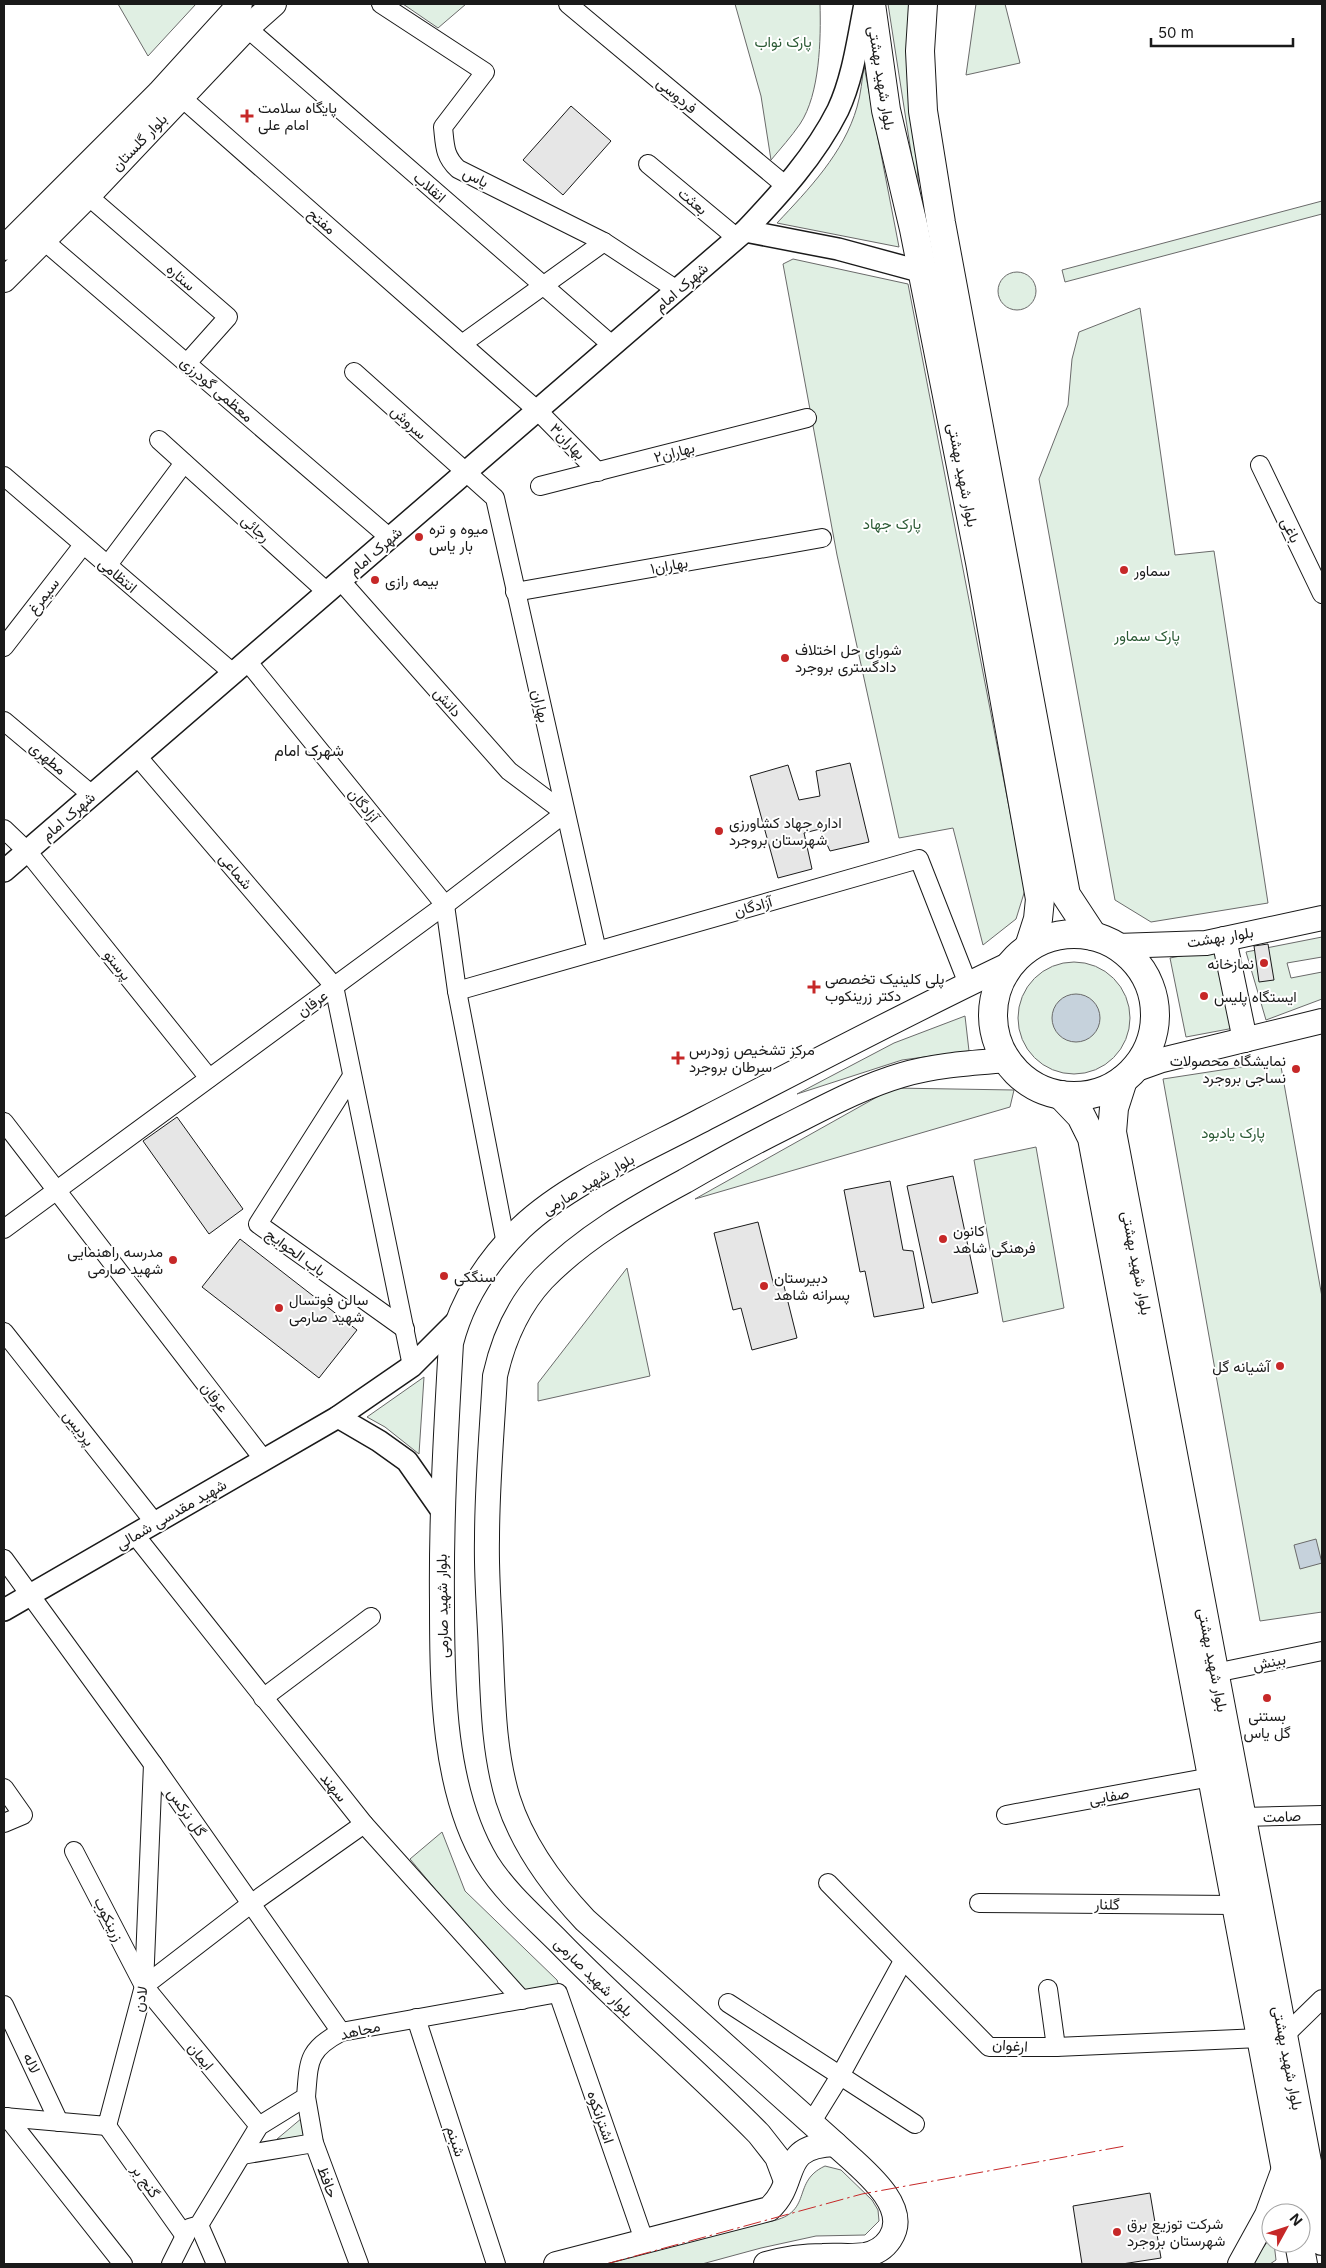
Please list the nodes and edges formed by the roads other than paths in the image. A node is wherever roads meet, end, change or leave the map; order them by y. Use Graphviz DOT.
graph roads {
  1 [pos="240,4"];
  2 [pos="274,4"];
  3 [pos="381,4"];
  4 [pos="568,4"];
  5 [pos="865,4"];
  6 [pos="870,4"];
  7 [pos="924,4"];
  8 [pos="247,28"];
  9 [pos="182,98"];
  10 [pos="648,164"];
  11 [pos="786,186"];
  12 [pos="88,196"];
  13 [pos="742,235"];
  14 [pos="44,240"];
  15 [pos="604,242"];
  16 [pos="4,248"];
  17 [pos="923,272"];
  18 [pos="4,280"];
  19 [pos="543,286"];
  20 [pos="678,290"];
  21 [pos="462,344"];
  22 [pos="613,346"];
  23 [pos="187,363"];
  24 [pos="354,372"];
  25 [pos="538,411"];
  26 [pos="807,418"];
  27 [pos="159,440"];
  28 [pos="184,463"];
  29 [pos="1260,465"];
  30 [pos="598,472"];
  31 [pos="465,473"];
  32 [pos="4,476"];
  33 [pos="540,486"];
  34 [pos="390,538"];
  35 [pos="822,538"];
  36 [pos="83,545"];
  37 [pos="107,566"];
  38 [pos="334,586"];
  39 [pos="515,592"];
  40 [pos="1322,594"];
  41 [pos="4,647"];
  42 [pos="240,667"];
  43 [pos="4,721"];
  44 [pos="137,756"];
  45 [pos="92,795"];
  46 [pos="565,813"];
  47 [pos="4,829"];
  48 [pos="27,851"];
  49 [pos="4,871"];
  50 [pos="445,905"];
  51 [pos="1322,918"];
  52 [pos="1224,938"];
  53 [pos="1105,941"];
  54 [pos="596,951"];
  55 [pos="1020,956"];
  56 [pos="968,984"];
  57 [pos="334,986"];
  58 [pos="457,991"];
  59 [pos="1322,1021"];
  60 [pos="1245,1040"];
  61 [pos="1007,1060"];
  62 [pos="1128,1075"];
  63 [pos="352,1076"];
  64 [pos="209,1078"];
  65 [pos="1061,1095"];
  66 [pos="4,1122"];
  67 [pos="57,1190"];
  68 [pos="4,1229"];
  69 [pos="506,1244"];
  70 [pos="457,1321"];
  71 [pos="405,1329"];
  72 [pos="4,1332"];
  73 [pos="412,1366"];
  74 [pos="338,1417"];
  75 [pos="264,1460"];
  76 [pos="442,1510"];
  77 [pos="155,1523"];
  78 [pos="135,1534"];
  79 [pos="4,1560"];
  80 [pos="30,1594"];
  81 [pos="4,1610"];
  82 [pos="372,1617"];
  83 [pos="1322,1651"];
  84 [pos="1215,1673"];
  85 [pos="263,1698"];
  86 [pos="153,1764"];
  87 [pos="1211,1777"];
  88 [pos="4,1788"];
  89 [pos="1006,1815"];
  90 [pos="1322,1815"];
  91 [pos="1242,1817"];
  92 [pos="4,1823"];
  93 [pos="364,1824"];
  94 [pos="74,1852"];
  95 [pos="828,1883"];
  96 [pos="252,1903"];
  97 [pos="979,1903"];
  98 [pos="1235,1905"];
  99 [pos="903,1961"];
  100 [pos="144,1986"];
  101 [pos="1048,1989"];
  102 [pos="558,1993"];
  103 [pos="1322,1999"];
  104 [pos="522,2000"];
  105 [pos="728,2003"];
  106 [pos="4,2005"];
  107 [pos="416,2018"];
  108 [pos="341,2032"];
  109 [pos="1272,2037"];
  110 [pos="1056,2047"];
  111 [pos="840,2076"];
  112 [pos="306,2097"];
  113 [pos="5,2117"];
  114 [pos="59,2122"];
  115 [pos="811,2123"];
  116 [pos="915,2124"];
  117 [pos="107,2126"];
  118 [pos="259,2126"];
  119 [pos="314,2143"];
  120 [pos="835,2144"];
  121 [pos="242,2155"];
  122 [pos="1306,2169"];
  123 [pos="786,2181"];
  124 [pos="1297,2203"];
  125 [pos="199,2225"];
  126 [pos="185,2236"];
  127 [pos="644,2240"];
  128 [pos="1322,2241"];
  129 [pos="122,2264"];
  130 [pos="171,2264"];
  131 [pos="216,2264"];
  132 [pos="359,2264"];
  133 [pos="496,2264"];
  134 [pos="556,2264"];
  135 [pos="766,2264"];
  136 [pos="1240,2264"];
  1 -- 16 [label="main road, بلوار گلستان"];
  2 -- 8 [label="main road, بلوار گلستان"];
  3 -- 15 [label="street, یاس"];
  4 -- 11 [label="street, فردوسی"];
  5 -- 11 [label="street, شهرک امام"];
  6 -- 17 [label="main road, بلوار شهید بهشتی"];
  7 -- 53 [label="main road, بلوار شهید بهشتی"];
  8 -- 9 [label="main road, بلوار گلستان"];
  8 -- 19 [label="street, انقلاب"];
  9 -- 12 [label="main road, بلوار گلستان"];
  9 -- 21 [label="street, مفتح"];
  10 -- 13 [label="street, بعثت"];
  11 -- 13 [label="street, شهرک امام"];
  12 -- 14 [label="main road, بلوار گلستان"];
  12 -- 23 [label="street, ستاره"];
  13 -- 17 [label="street"];
  13 -- 20 [label="street, شهرک امام"];
  14 -- 18 [label="main road, بلوار گلستان"];
  14 -- 23 [label="street, معظمی گودرزی"];
  15 -- 19 [label="street"];
  15 -- 20 [label="street, یاس"];
  17 -- 55 [label="main road, بلوار شهید بهشتی"];
  19 -- 21 [label="street"];
  19 -- 22 [label="street, انقلاب"];
  20 -- 22 [label="street, شهرک امام"];
  21 -- 25 [label="street, مفتح"];
  22 -- 25 [label="street, شهرک امام"];
  23 -- 34 [label="street, معظمی گودرزی"];
  24 -- 31 [label="street, سروش"];
  25 -- 30 [label="street, بهاران۳"];
  25 -- 31 [label="street, شهرک امام"];
  26 -- 30 [label="street, بهاران۲"];
  27 -- 28 [label="street, رجائی"];
  28 -- 37 [label="street"];
  28 -- 38 [label="street, رجائی"];
  29 -- 40 [label="street, باغی"];
  30 -- 33 [label="street, بهاران۲"];
  31 -- 34 [label="street, شهرک امام"];
  31 -- 39 [label="street, بهاران"];
  32 -- 36 [label="street, انتظامی"];
  34 -- 38 [label="street, شهرک امام"];
  35 -- 39 [label="street, بهاران۱"];
  36 -- 37 [label="street, انتظامی"];
  36 -- 41 [label="street, سیمرغ"];
  37 -- 42 [label="street, انتظامی"];
  38 -- 42 [label="street, شهرک امام"];
  38 -- 46 [label="street, دانش"];
  39 -- 46 [label="street, بهاران"];
  42 -- 44 [label="street, شهرک امام"];
  42 -- 50 [label="street, آزادگان"];
  43 -- 45 [label="street, مطهری"];
  44 -- 45 [label="street, شهرک امام"];
  44 -- 57 [label="street, شماعی"];
  45 -- 48 [label="street, شهرک امام"];
  46 -- 50 [label="street, عرفان"];
  46 -- 54 [label="street, بهاران"];
  47 -- 48 [label="street, پرستو"];
  48 -- 49 [label="street, شهرک امام"];
  48 -- 64 [label="street, پرستو"];
  50 -- 57 [label="street, عرفان"];
  50 -- 58 [label="street"];
  51 -- 52 [label="main road, بلوار بهشت"];
  52 -- 53 [label="main road, بلوار بهشت"];
  52 -- 60 [label="main road"];
  53 -- 55 [label="main road"];
  53 -- 62 [label="main road"];
  54 -- 56 [label="street, آزادگان"];
  54 -- 58 [label="street, آزادگان"];
  55 -- 56 [label="main road, بلوار شهید صارمی"];
  55 -- 61 [label="main road"];
  56 -- 69 [label="main road, بلوار شهید صارمی"];
  57 -- 63 [label="street"];
  57 -- 64 [label="street, عرفان"];
  58 -- 69 [label="street"];
  59 -- 60 [label="main road"];
  60 -- 62 [label="main road"];
  61 -- 65 [label="main road"];
  61 -- 115 [label="main road"];
  62 -- 65 [label="main road"];
  62 -- 84 [label="main road, بلوار شهید بهشتی"];
  63 -- 71 [label="street"];
  63 -- 71 [label="street, باب الحوایج"];
  64 -- 67 [label="street, عرفان"];
  65 -- 87 [label="main road, بلوار شهید بهشتی"];
  66 -- 67 [label="street, عرفان"];
  67 -- 68 [label="street, عرفان"];
  67 -- 75 [label="street, عرفان"];
  69 -- 70 [label="main road, بلوار شهید صارمی"];
  70 -- 73 [label="street, شهید مقدسی شمالی"];
  70 -- 76 [label="main road, بلوار شهید صارمی"];
  71 -- 73 [label="street"];
  72 -- 77 [label="street, پردیس"];
  73 -- 74 [label="street, شهید مقدسی شمالی"];
  74 -- 75 [label="street, شهید مقدسی شمالی"];
  74 -- 76 [label="street"];
  75 -- 77 [label="street, شهید مقدسی شمالی"];
  76 -- 123 [label="main road, بلوار شهید صارمی"];
  77 -- 78 [label="street, شهید مقدسی شمالی"];
  78 -- 80 [label="street, شهید مقدسی شمالی"];
  78 -- 85 [label="street, سهند"];
  79 -- 80 [label="street, گل نرکس"];
  80 -- 81 [label="street, شهید مقدسی شمالی"];
  80 -- 86 [label="street, گل نرکس"];
  82 -- 85 [label="street"];
  83 -- 84 [label="street, بینش"];
  84 -- 91 [label="main road, بلوار شهید بهشتی"];
  85 -- 93 [label="street, سهند"];
  86 -- 96 [label="street, گل نرکس"];
  86 -- 100 [label="street, لادن"];
  87 -- 89 [label="street, صفایی"];
  87 -- 98 [label="main road, بلوار شهید بهشتی"];
  88 -- 92 [label="street"];
  90 -- 91 [label="street, صامت"];
  91 -- 109 [label="main road, بلوار شهید بهشتی"];
  93 -- 96 [label="street"];
  93 -- 104 [label="street, سهند"];
  94 -- 100 [label="street, زرینکوب"];
  95 -- 99 [label="street, ارغوان"];
  96 -- 100 [label="street"];
  96 -- 108 [label="street, گل نرکس"];
  97 -- 98 [label="street, گلنار"];
  98 -- 109 [label="main road, بلوار شهید بهشتی"];
  99 -- 110 [label="street, ارغوان"];
  99 -- 111 [label="street"];
  100 -- 117 [label="street, لادن"];
  100 -- 118 [label="street, ایمان"];
  101 -- 110 [label="street"];
  102 -- 104 [label="street, مجاهد"];
  102 -- 127 [label="street, اشترانکوه"];
  103 -- 109 [label="street"];
  104 -- 107 [label="street, مجاهد"];
  105 -- 111 [label="street"];
  106 -- 114 [label="street, لاله"];
  107 -- 108 [label="street, مجاهد"];
  107 -- 133 [label="street, شبنم"];
  108 -- 112 [label="street, مجاهد"];
  109 -- 110 [label="street, ارغوان"];
  109 -- 122 [label="main road, بلوار شهید بهشتی"];
  111 -- 115 [label="street"];
  111 -- 116 [label="street"];
  112 -- 118 [label="street"];
  112 -- 119 [label="street, حافظ"];
  113 -- 114 [label="street"];
  113 -- 129 [label="street"];
  114 -- 117 [label="street"];
  115 -- 120 [label="main road"];
  117 -- 126 [label="street, گنج بر"];
  118 -- 121 [label="street"];
  119 -- 121 [label="street"];
  119 -- 132 [label="street, حافظ"];
  120 -- 123 [label="main road"];
  120 -- 135 [label="main road"];
  121 -- 125 [label="street"];
  122 -- 124 [label="main road, بلوار شهید بهشتی"];
  122 -- 128 [label="main road, بلوار شهید بهشتی"];
  122 -- 136 [label="main road"];
  123 -- 127 [label="main road"];
  125 -- 126 [label="street"];
  125 -- 131 [label="street"];
  126 -- 130 [label="street"];
  127 -- 134 [label="main road"];
}
